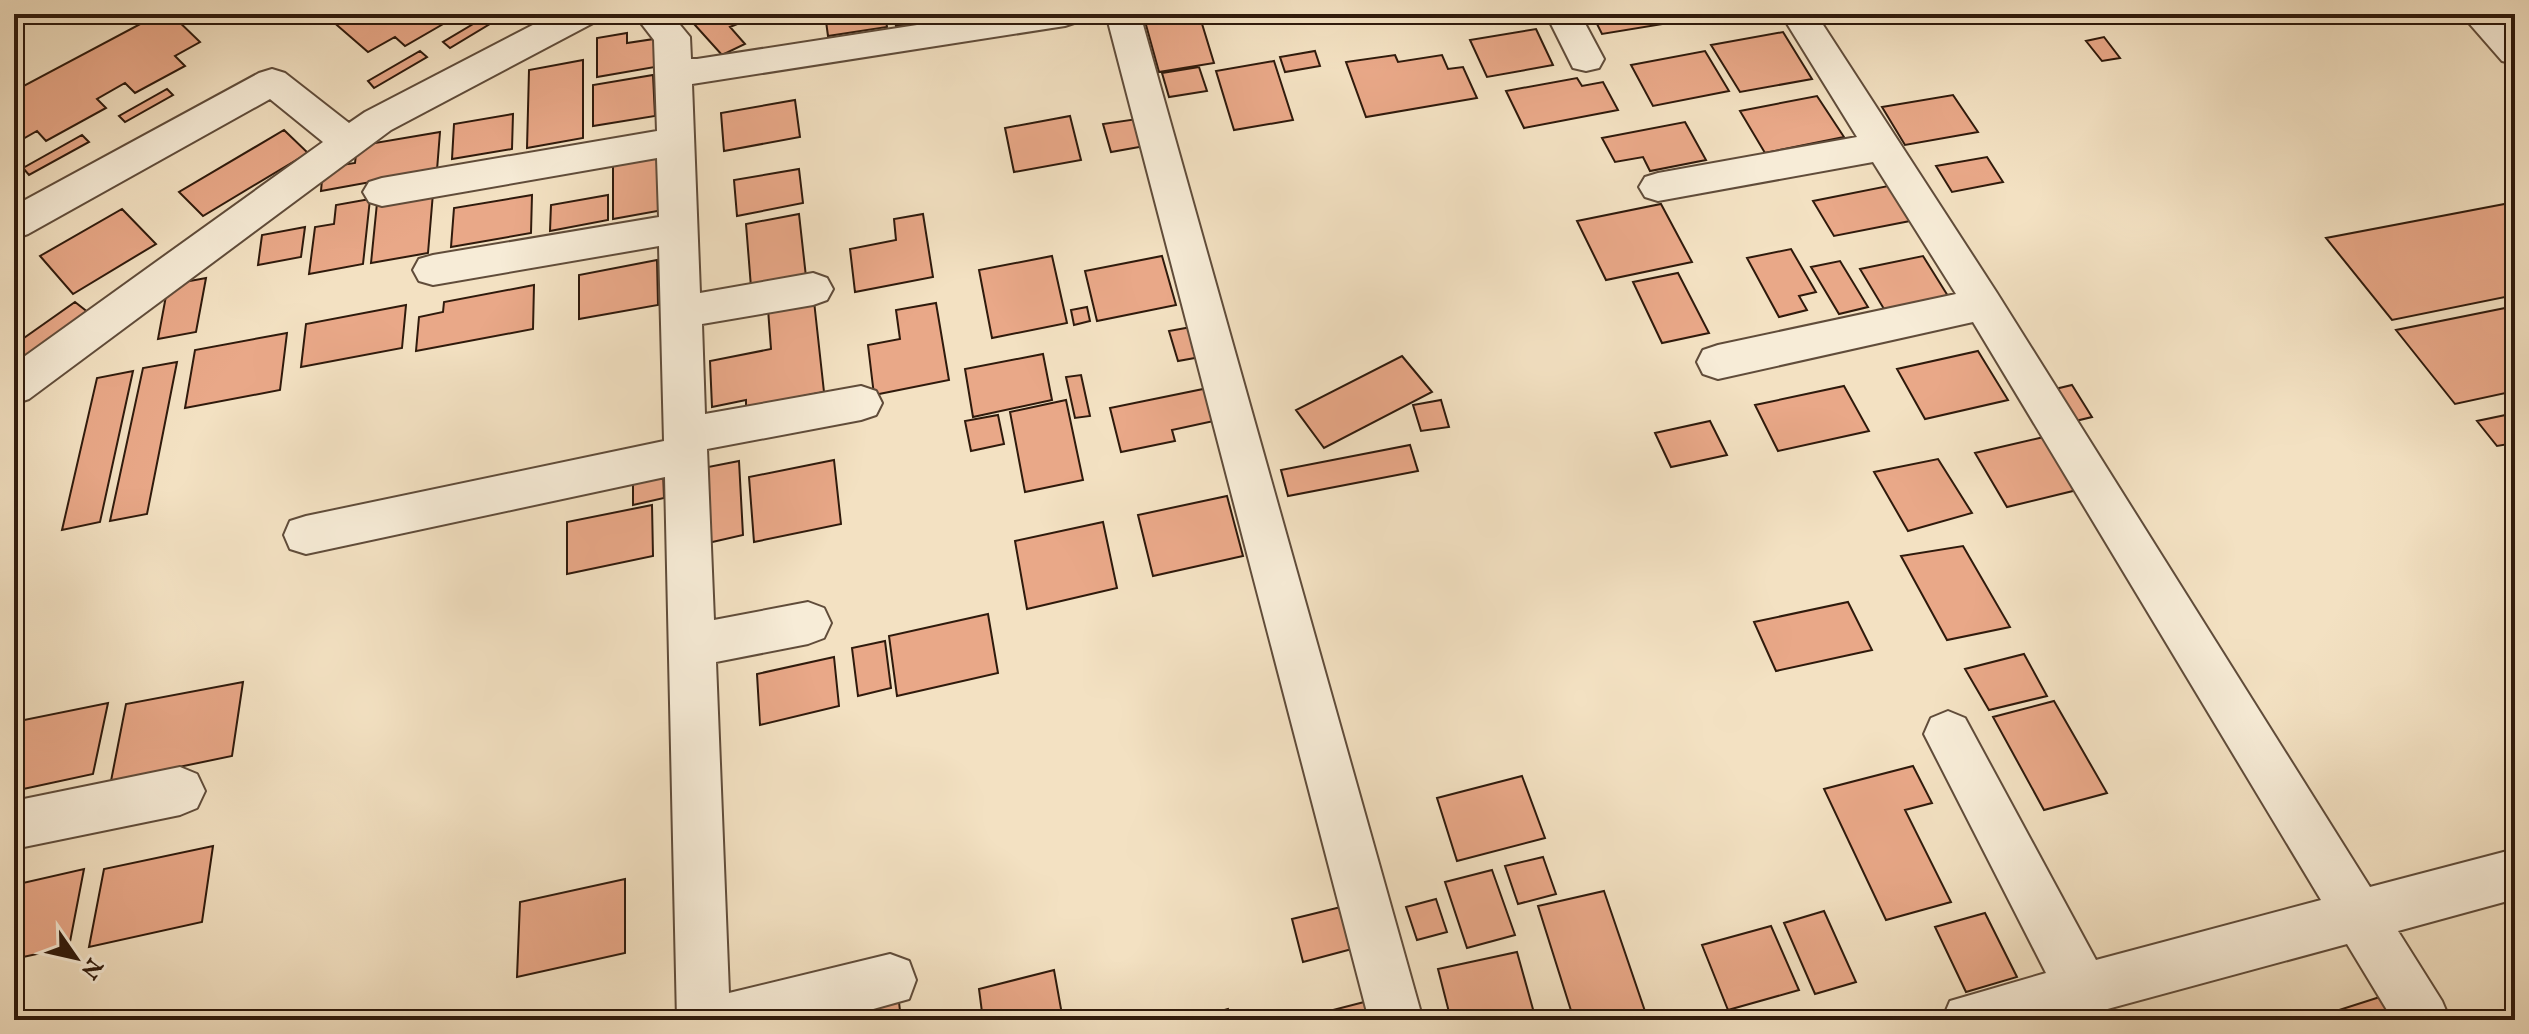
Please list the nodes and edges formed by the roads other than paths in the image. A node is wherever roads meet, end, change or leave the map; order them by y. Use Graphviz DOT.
graph roads {
  1 [pos="583,14"];
  2 [pos="651,14"];
  3 [pos="1065,14"];
  4 [pos="1123,14"];
  5 [pos="1563,14"];
  6 [pos="1798,14"];
  7 [pos="2478,14"];
  8 [pos="2515,52"];
  9 [pos="1586,59"];
  10 [pos="673,69"];
  11 [pos="676,141"];
  12 [pos="349,143"];
  13 [pos="1884,146"];
  14 [pos="1658,187"];
  15 [pos="382,192"];
  16 [pos="14,224"];
  17 [pos="679,228"];
  18 [pos="433,270"];
  19 [pos="813,289"];
  20 [pos="1983,304"];
  21 [pos="682,312"];
  22 [pos="1718,362"];
  23 [pos="14,387"];
  24 [pos="861,403"];
  25 [pos="686,444"];
  26 [pos="306,535"];
  27 [pos="808,623"];
  28 [pos="692,645"];
  29 [pos="1948,734"];
  30 [pos="180,791"];
  31 [pos="14,825"];
  32 [pos="2515,874"];
  33 [pos="2356,915"];
  34 [pos="890,980"];
  35 [pos="2083,989"];
  36 [pos="704,1020"];
  37 [pos="726,1020"];
  38 [pos="1396,1020"];
  39 [pos="1969,1020"];
  40 [pos="2423,1020"];
  1 -- 12 [label="street"];
  2 -- 10 [label="street"];
  3 -- 10 [label="street"];
  4 -- 38 [label="street"];
  5 -- 9 [label="street"];
  6 -- 13 [label="street"];
  7 -- 8 [label="street"];
  10 -- 11 [label="street"];
  11 -- 15 [label="street"];
  11 -- 17 [label="street"];
  12 -- 16 [label="street"];
  12 -- 23 [label="street"];
  13 -- 14 [label="street"];
  13 -- 20 [label="street"];
  17 -- 18 [label="street"];
  17 -- 21 [label="street"];
  19 -- 21 [label="street"];
  20 -- 22 [label="street"];
  20 -- 33 [label="street"];
  21 -- 25 [label="street"];
  24 -- 25 [label="street"];
  25 -- 26 [label="street"];
  25 -- 28 [label="street"];
  27 -- 28 [label="street"];
  28 -- 36 [label="street"];
  29 -- 35 [label="street"];
  30 -- 31 [label="street"];
  32 -- 33 [label="street"];
  33 -- 35 [label="street"];
  33 -- 40 [label="street"];
  34 -- 37 [label="street"];
  35 -- 39 [label="street"];
}
